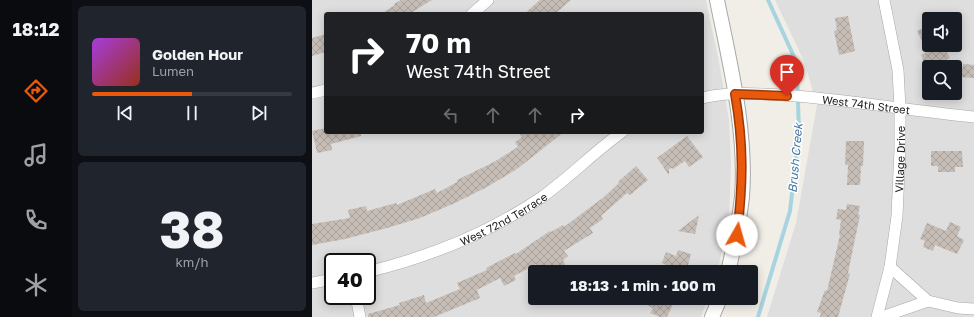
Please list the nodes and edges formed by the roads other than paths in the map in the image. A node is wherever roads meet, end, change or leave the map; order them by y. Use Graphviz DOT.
graph roads {
  1 [pos="488,0"];
  2 [pos="717,0"];
  3 [pos="884,0"];
  4 [pos="474,12"];
  5 [pos="324,90"];
  6 [pos="312,93"];
  7 [pos="735,94"];
  8 [pos="704,98"];
  9 [pos="900,108"];
  10 [pos="974,117"];
  11 [pos="620,134"];
  12 [pos="730,265"];
  13 [pos="890,267"];
  14 [pos="376,270"];
  15 [pos="324,281"];
  16 [pos="312,283"];
  17 [pos="928,301"];
  18 [pos="358,305"];
  19 [pos="717,305"];
  20 [pos="974,309"];
  21 [pos="360,317"];
  22 [pos="712,317"];
  23 [pos="877,317"];
  24 [pos="882,317"];
  1 -- 4 [label="street"];
  2 -- 7 [label="street"];
  3 -- 9 [label="street, Village Drive"];
  5 -- 6 [label="street"];
  7 -- 8 [label="street"];
  7 -- 9 [label="street, West 74th Street"];
  7 -- 12 [label="street"];
  9 -- 10 [label="street, West 74th Street"];
  9 -- 13 [label="street, Village Drive"];
  11 -- 14 [label="street, West 72nd Terrace"];
  13 -- 17 [label="street"];
  13 -- 23 [label="street, Village Drive"];
  15 -- 16 [label="street"];
  17 -- 20 [label="street"];
  17 -- 24 [label="street"];
  18 -- 21 [label="street"];
  19 -- 22 [label="street"];
}
